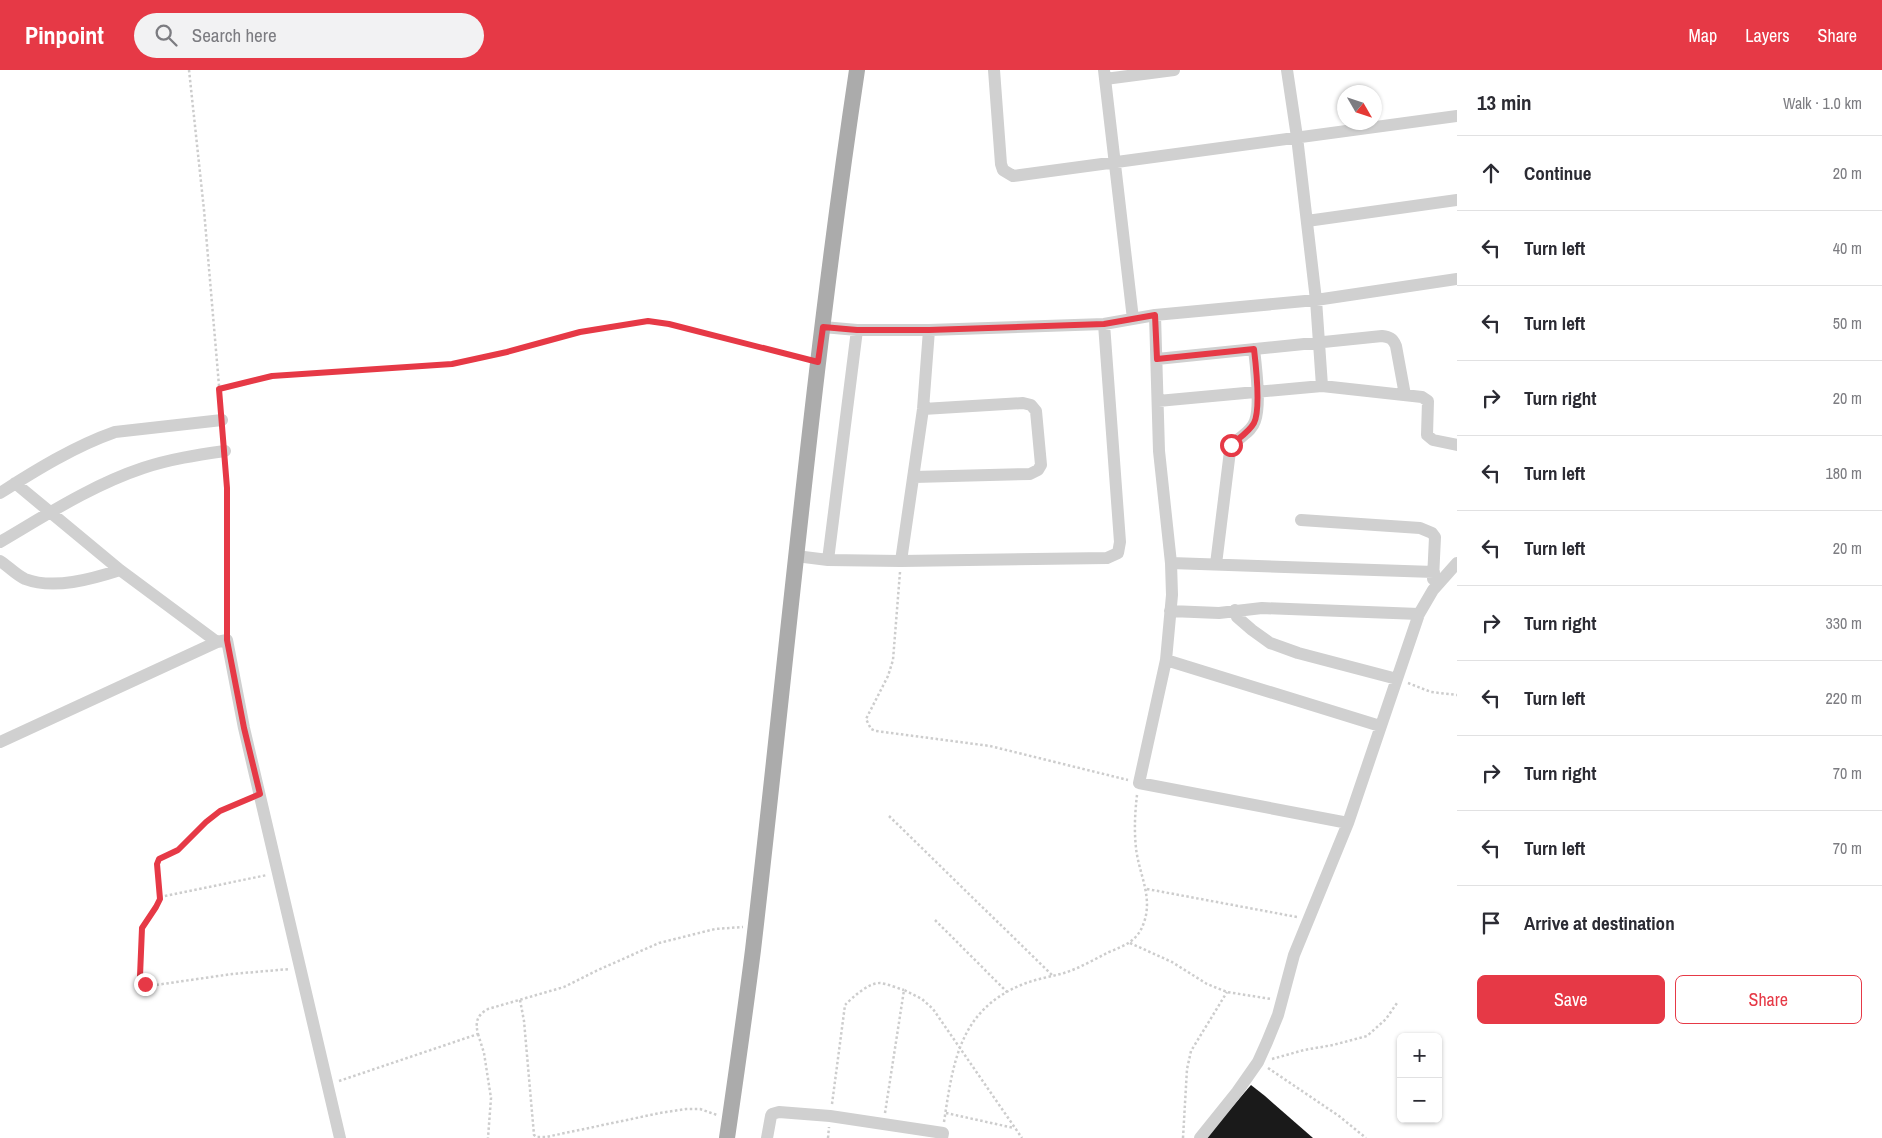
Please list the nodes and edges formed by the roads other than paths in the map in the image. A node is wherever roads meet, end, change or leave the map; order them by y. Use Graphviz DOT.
graph roads {
  1 [pos="857,70"];
  2 [pos="994,70"];
  3 [pos="1174,70"];
  4 [pos="1287,70"];
  5 [pos="1104,74"];
  6 [pos="1457,116"];
  7 [pos="1297,137"];
  8 [pos="1115,162"];
  9 [pos="1457,200"];
  10 [pos="1307,221"];
  11 [pos="1457,279"];
  12 [pos="1316,300"];
  13 [pos="1155,315"];
  14 [pos="1133,319"];
  15 [pos="1104,324"];
  16 [pos="823,327"];
  17 [pos="857,330"];
  18 [pos="929,330"];
  19 [pos="1318,342"];
  20 [pos="1254,349"];
  21 [pos="1157,359"];
  22 [pos="1322,386"];
  23 [pos="1258,392"];
  24 [pos="1405,395"];
  25 [pos="1158,401"];
  26 [pos="923,409"];
  27 [pos="222,420"];
  28 [pos="1457,445"];
  29 [pos="225,451"];
  30 [pos="914,478"];
  31 [pos="15,483"];
  32 [pos="0,493"];
  33 [pos="50,513"];
  34 [pos="1300,520"];
  35 [pos="0,542"];
  36 [pos="796,556"];
  37 [pos="828,560"];
  38 [pos="0,561"];
  39 [pos="901,561"];
  40 [pos="1171,563"];
  41 [pos="1457,563"];
  42 [pos="1216,564"];
  43 [pos="120,570"];
  44 [pos="1434,572"];
  45 [pos="1433,590"];
  46 [pos="1235,610"];
  47 [pos="1170,611"];
  48 [pos="1419,614"];
  49 [pos="222,641"];
  50 [pos="1166,660"];
  51 [pos="1397,679"];
  52 [pos="1380,726"];
  53 [pos="0,742"];
  54 [pos="1348,823"];
  55 [pos="942,1136"];
  56 [pos="340,1138"];
  57 [pos="727,1138"];
  58 [pos="767,1138"];
  59 [pos="1200,1138"];
  1 -- 16 [label="main road"];
  2 -- 8 [label="street"];
  3 -- 5 [label="street"];
  4 -- 7 [label="street"];
  5 -- 8 [label="street"];
  6 -- 7 [label="street"];
  7 -- 8 [label="street"];
  7 -- 10 [label="street"];
  8 -- 14 [label="street"];
  9 -- 10 [label="street"];
  10 -- 12 [label="street"];
  11 -- 12 [label="street"];
  12 -- 13 [label="street"];
  12 -- 19 [label="street"];
  13 -- 14 [label="street"];
  13 -- 21 [label="street"];
  14 -- 15 [label="street"];
  15 -- 18 [label="street"];
  15 -- 39 [label="street"];
  16 -- 17 [label="street"];
  16 -- 36 [label="main road"];
  17 -- 18 [label="street"];
  17 -- 37 [label="street"];
  18 -- 26 [label="street"];
  19 -- 20 [label="street"];
  19 -- 22 [label="street"];
  19 -- 24 [label="street"];
  20 -- 21 [label="street"];
  20 -- 23 [label="street"];
  21 -- 25 [label="street"];
  22 -- 23 [label="street"];
  22 -- 24 [label="street"];
  23 -- 25 [label="street"];
  23 -- 42 [label="street"];
  24 -- 28 [label="street"];
  25 -- 40 [label="street"];
  26 -- 30 [label="street"];
  26 -- 30 [label="street"];
  27 -- 31 [label="street"];
  29 -- 33 [label="street"];
  30 -- 39 [label="street"];
  31 -- 32 [label="street"];
  31 -- 33 [label="street"];
  33 -- 35 [label="street"];
  33 -- 43 [label="street"];
  34 -- 44 [label="street"];
  36 -- 37 [label="street"];
  36 -- 57 [label="main road"];
  37 -- 39 [label="street"];
  38 -- 43 [label="street"];
  40 -- 42 [label="street"];
  40 -- 47 [label="street"];
  41 -- 45 [label="street"];
  42 -- 44 [label="street"];
  43 -- 49 [label="street"];
  44 -- 45 [label="street"];
  45 -- 48 [label="street"];
  46 -- 47 [label="street"];
  46 -- 48 [label="street"];
  46 -- 51 [label="street"];
  47 -- 50 [label="street"];
  48 -- 51 [label="street"];
  49 -- 53 [label="street"];
  49 -- 56 [label="street"];
  50 -- 52 [label="street"];
  50 -- 54 [label="street"];
  51 -- 52 [label="street"];
  52 -- 54 [label="street"];
  54 -- 59 [label="street"];
  55 -- 58 [label="street"];
}
